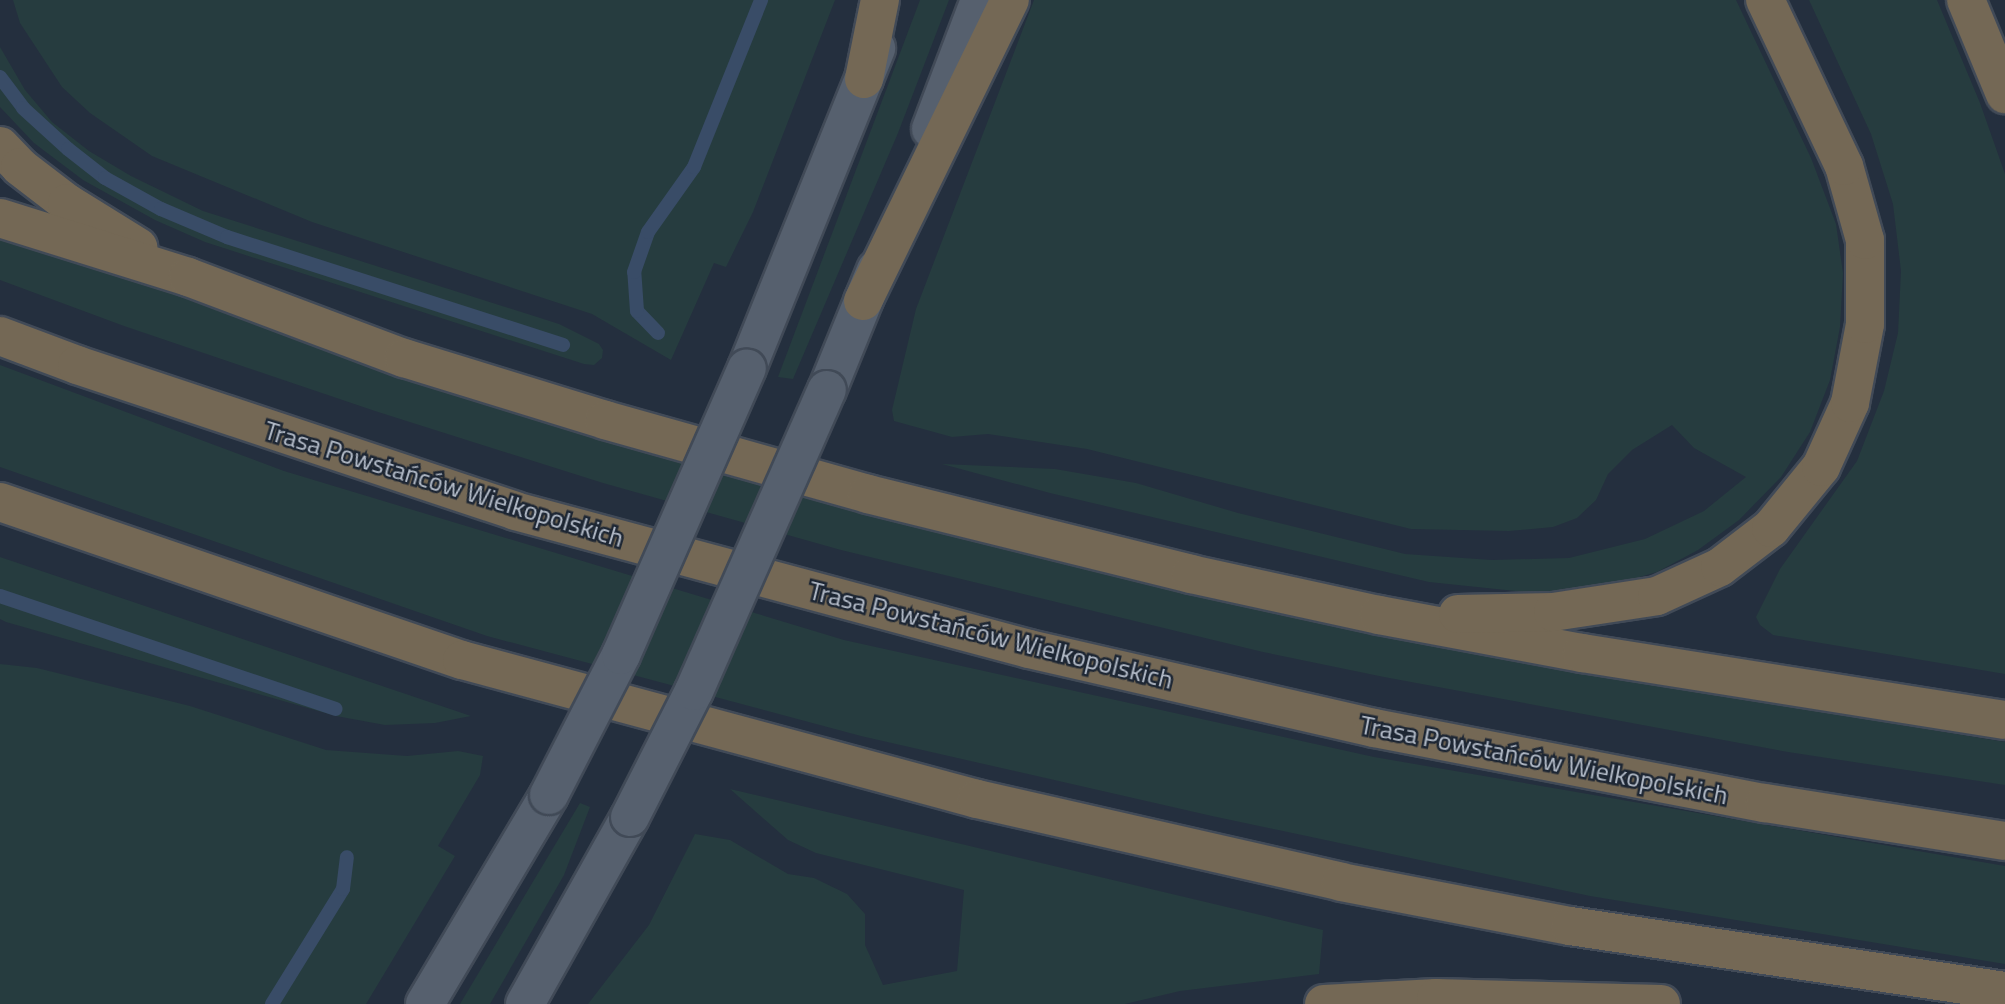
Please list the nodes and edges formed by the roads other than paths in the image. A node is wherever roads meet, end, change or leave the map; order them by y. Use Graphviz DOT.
graph roads {
  1 [pos="880,0"];
  2 [pos="894,0"];
  3 [pos="980,0"];
  4 [pos="1010,0"];
  5 [pos="1765,0"];
  6 [pos="1966,0"];
  7 [pos="864,79"];
  8 [pos="2005,94"];
  9 [pos="0,146"];
  10 [pos="0,218"];
  11 [pos="188,277"];
  12 [pos="863,301"];
  13 [pos="0,336"];
  14 [pos="6,505"];
  15 [pos="1379,615"];
  16 [pos="2005,720"];
  17 [pos="2005,841"];
  18 [pos="2005,991"];
  19 [pos="425,1004"];
  20 [pos="526,1004"];
  21 [pos="1324,1004"];
  22 [pos="1661,1004"];
  1 -- 7 [label="highway"];
  2 -- 7 [label="main road"];
  3 -- 12 [label="main road"];
  4 -- 12 [label="highway"];
  5 -- 15 [label="highway"];
  6 -- 8 [label="highway"];
  7 -- 19 [label="main road, bridge"];
  9 -- 11 [label="highway"];
  10 -- 11 [label="highway"];
  11 -- 15 [label="highway"];
  12 -- 20 [label="main road, bridge"];
  13 -- 17 [label="highway, Trasa Powstańców Wielkopolskich"];
  14 -- 18 [label="highway"];
  15 -- 16 [label="highway"];
  21 -- 22 [label="highway"];
}
